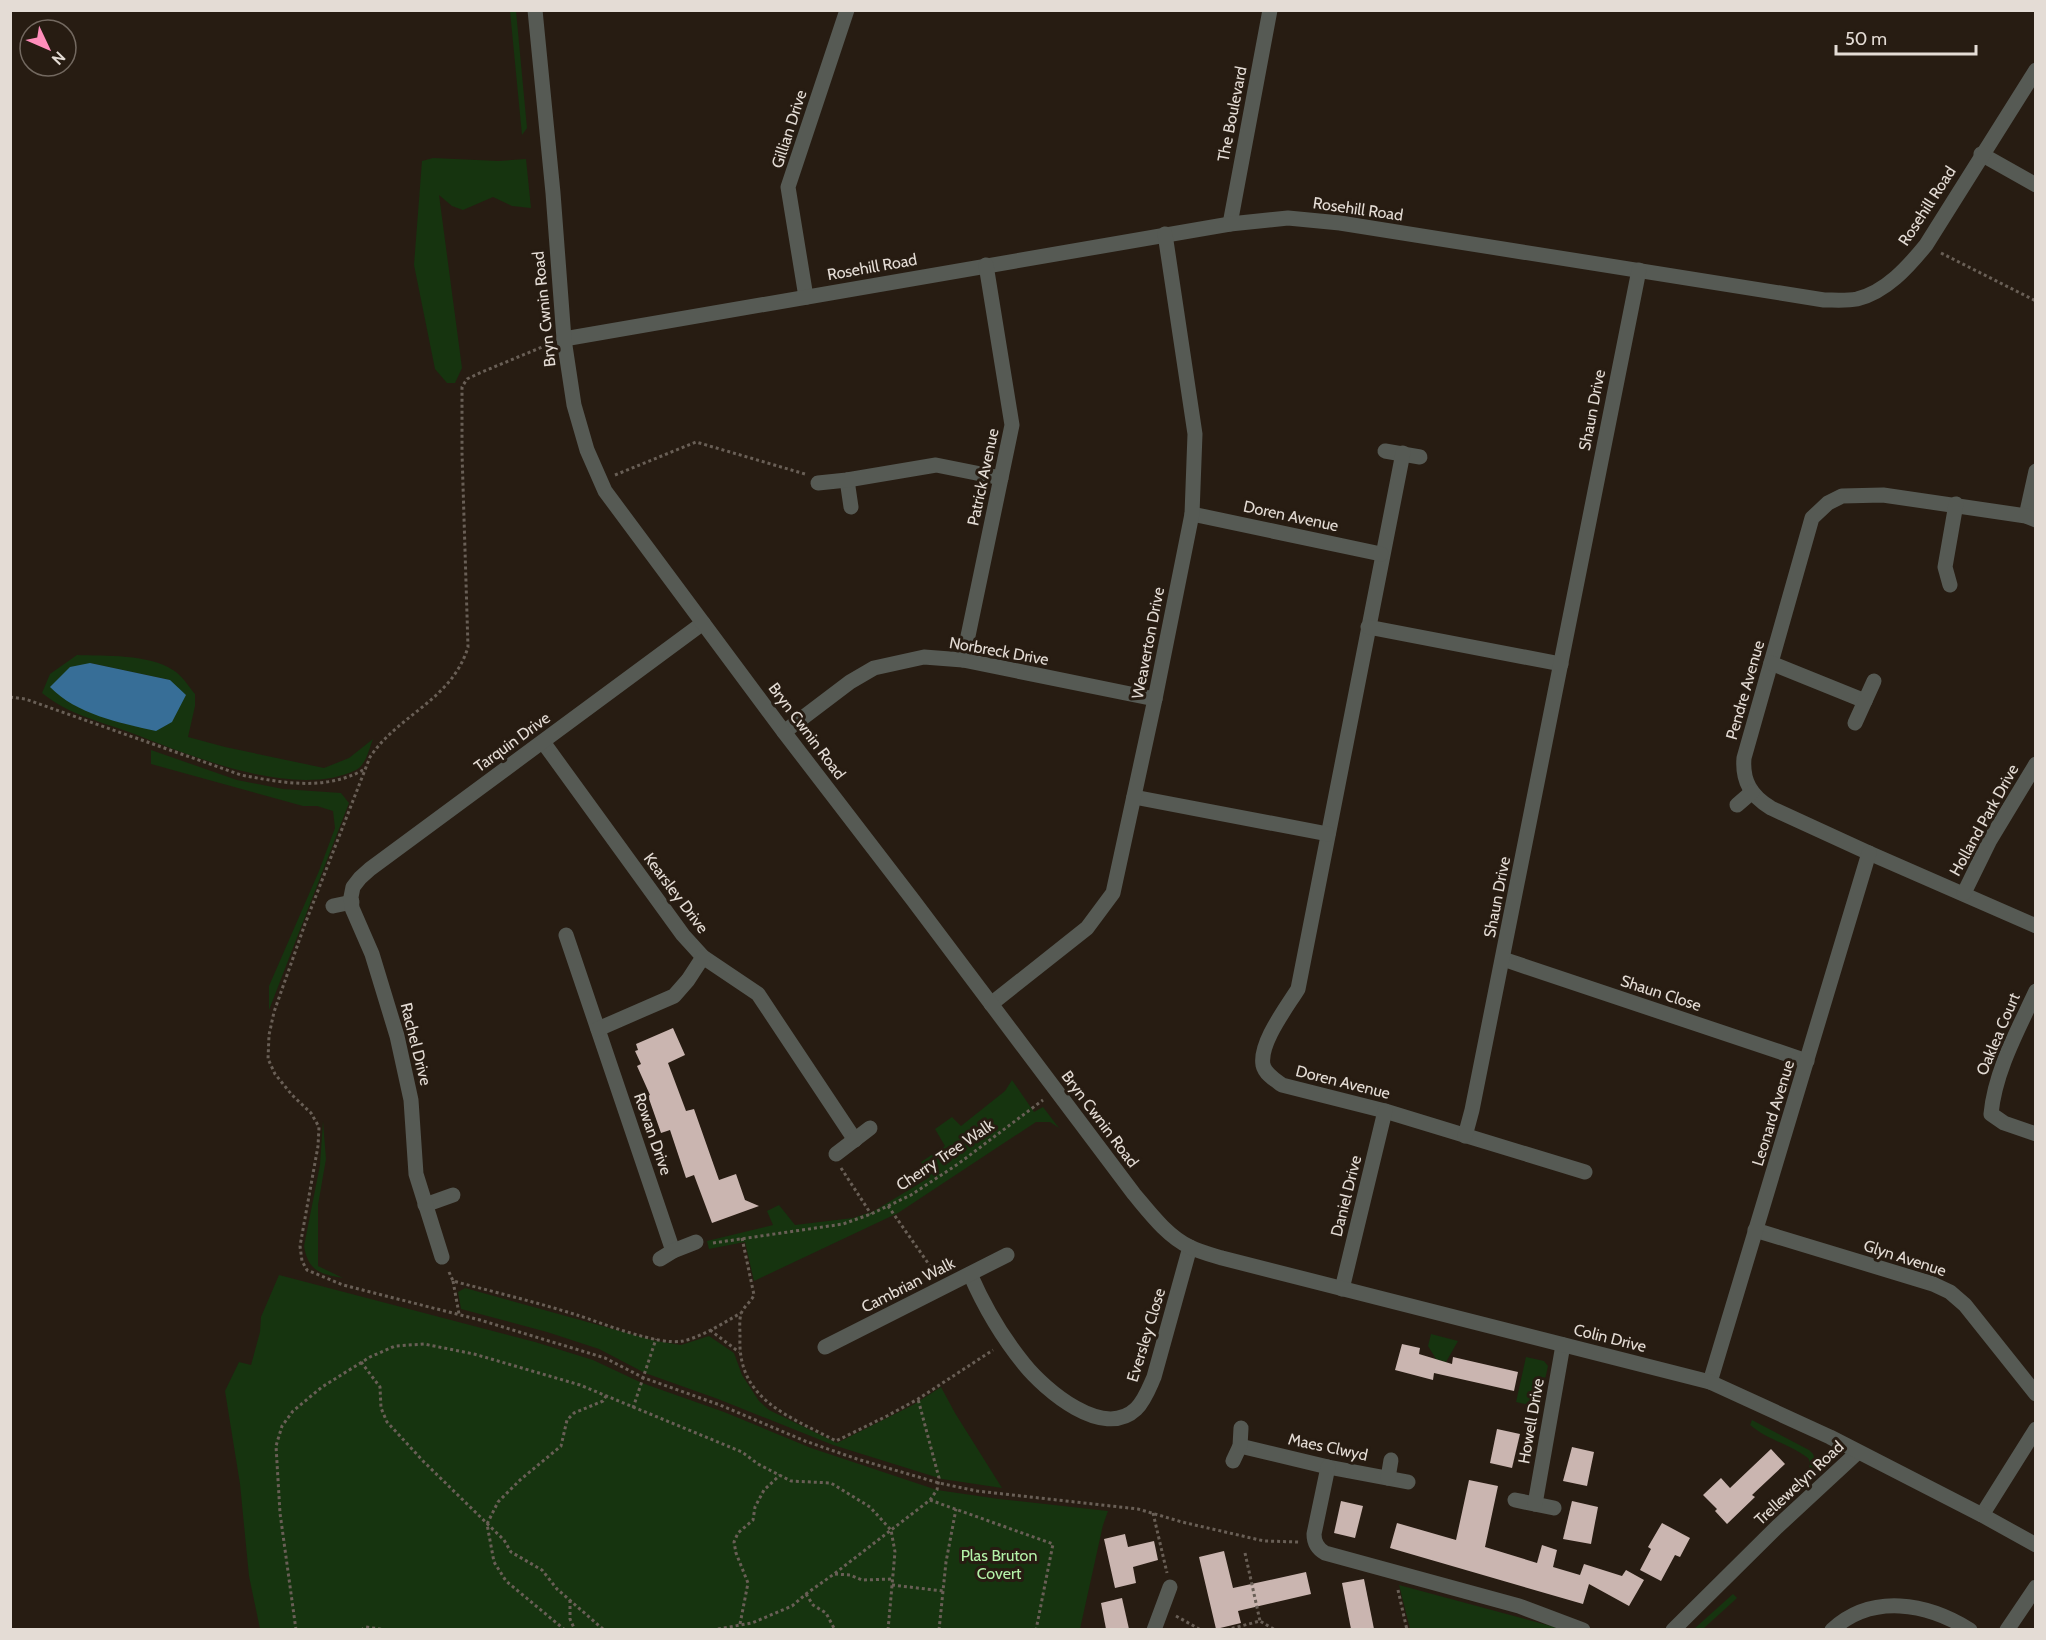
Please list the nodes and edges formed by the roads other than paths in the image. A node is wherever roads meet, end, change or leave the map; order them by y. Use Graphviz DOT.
graph roads {
  1 [pos="535,10"];
  2 [pos="847,10"];
  3 [pos="1270,10"];
  4 [pos="2036,70"];
  5 [pos="1981,154"];
  6 [pos="2036,185"];
  7 [pos="1230,224"];
  8 [pos="1165,234"];
  9 [pos="986,265"];
  10 [pos="1638,270"];
  11 [pos="806,297"];
  12 [pos="558,341"];
  13 [pos="1385,451"];
  14 [pos="1402,453"];
  15 [pos="1420,457"];
  16 [pos="2036,471"];
  17 [pos="1001,478"];
  18 [pos="847,480"];
  19 [pos="818,483"];
  20 [pos="1956,504"];
  21 [pos="851,507"];
  22 [pos="1192,514"];
  23 [pos="2031,518"];
  24 [pos="1382,554"];
  25 [pos="1950,585"];
  26 [pos="703,622"];
  27 [pos="1368,627"];
  28 [pos="963,660"];
  29 [pos="1771,663"];
  30 [pos="1561,664"];
  31 [pos="1874,681"];
  32 [pos="1155,699"];
  33 [pos="1865,701"];
  34 [pos="1855,723"];
  35 [pos="784,732"];
  36 [pos="543,742"];
  37 [pos="2036,764"];
  38 [pos="1752,792"];
  39 [pos="1134,797"];
  40 [pos="1737,805"];
  41 [pos="1328,834"];
  42 [pos="1869,854"];
  43 [pos="1964,893"];
  44 [pos="351,900"];
  45 [pos="333,906"];
  46 [pos="2036,926"];
  47 [pos="566,935"];
  48 [pos="704,957"];
  49 [pos="1503,959"];
  50 [pos="2036,991"];
  51 [pos="991,1004"];
  52 [pos="598,1029"];
  53 [pos="1807,1061"];
  54 [pos="1385,1111"];
  55 [pos="870,1128"];
  56 [pos="2036,1134"];
  57 [pos="1465,1136"];
  58 [pos="855,1140"];
  59 [pos="836,1154"];
  60 [pos="1585,1172"];
  61 [pos="453,1195"];
  62 [pos="425,1205"];
  63 [pos="1755,1230"];
  64 [pos="696,1242"];
  65 [pos="1190,1247"];
  66 [pos="1007,1256"];
  67 [pos="442,1257"];
  68 [pos="969,1274"];
  69 [pos="1342,1289"];
  70 [pos="1563,1345"];
  71 [pos="825,1347"];
  72 [pos="1710,1382"];
  73 [pos="2036,1394"];
  74 [pos="1241,1428"];
  75 [pos="2036,1429"];
  76 [pos="1240,1446"];
  77 [pos="1858,1452"];
  78 [pos="1391,1460"];
  79 [pos="1233,1461"];
  80 [pos="1328,1467"];
  81 [pos="1388,1478"];
  82 [pos="1408,1482"];
  83 [pos="1515,1500"];
  84 [pos="1535,1504"];
  85 [pos="1554,1508"];
  86 [pos="1982,1515"];
  87 [pos="2036,1545"];
  88 [pos="1170,1587"];
  89 [pos="2036,1587"];
  90 [pos="1154,1629"];
  91 [pos="1584,1629"];
  92 [pos="1673,1629"];
  93 [pos="1832,1629"];
  94 [pos="1970,1629"];
  95 [pos="2007,1629"];
  1 -- 12 [label="street, Bryn Cwnin Road"];
  2 -- 11 [label="street, Gillian Drive"];
  3 -- 7 [label="street, The Boulevard"];
  4 -- 5 [label="street, Rosehill Road"];
  5 -- 6 [label="street"];
  5 -- 10 [label="street, Rosehill Road"];
  7 -- 8 [label="street, Rosehill Road"];
  7 -- 10 [label="street, Rosehill Road"];
  8 -- 9 [label="street, Rosehill Road"];
  8 -- 22 [label="street, Weaverton Drive"];
  9 -- 11 [label="street, Rosehill Road"];
  9 -- 17 [label="street, Patrick Avenue"];
  10 -- 30 [label="street, Shaun Drive"];
  11 -- 12 [label="street, Rosehill Road"];
  12 -- 26 [label="street, Bryn Cwnin Road"];
  13 -- 14 [label="street"];
  14 -- 15 [label="street"];
  14 -- 24 [label="street, Doren Avenue"];
  16 -- 23 [label="street"];
  17 -- 18 [label="street"];
  17 -- 28 [label="street, Patrick Avenue"];
  18 -- 19 [label="street"];
  18 -- 21 [label="street"];
  20 -- 23 [label="street, Pendre Avenue"];
  20 -- 25 [label="street"];
  20 -- 29 [label="street, Pendre Avenue"];
  22 -- 24 [label="street, Doren Avenue"];
  22 -- 32 [label="street, Weaverton Drive"];
  24 -- 27 [label="street, Doren Avenue"];
  26 -- 35 [label="street, Bryn Cwnin Road"];
  26 -- 36 [label="street, Tarquin Drive"];
  27 -- 30 [label="street"];
  27 -- 41 [label="street, Doren Avenue"];
  28 -- 32 [label="street, Norbreck Drive"];
  28 -- 35 [label="street, Norbreck Drive"];
  29 -- 33 [label="street"];
  29 -- 38 [label="street, Pendre Avenue"];
  30 -- 49 [label="street, Shaun Drive"];
  31 -- 33 [label="street"];
  32 -- 39 [label="street, Weaverton Drive"];
  33 -- 34 [label="street"];
  35 -- 51 [label="street, Bryn Cwnin Road"];
  36 -- 44 [label="street, Tarquin Drive"];
  36 -- 48 [label="street, Kearsley Drive"];
  37 -- 43 [label="street, Holland Park Drive"];
  38 -- 40 [label="street"];
  38 -- 42 [label="street"];
  39 -- 41 [label="street"];
  39 -- 51 [label="street, Weaverton Drive"];
  41 -- 54 [label="street, Doren Avenue"];
  42 -- 43 [label="street"];
  42 -- 53 [label="street, Leonard Avenue"];
  43 -- 46 [label="street"];
  44 -- 45 [label="street"];
  44 -- 62 [label="street, Rachel Drive"];
  47 -- 52 [label="street, Rowan Drive"];
  48 -- 52 [label="street"];
  48 -- 58 [label="street, Kearsley Drive"];
  49 -- 53 [label="street, Shaun Close"];
  49 -- 57 [label="street, Shaun Drive"];
  50 -- 56 [label="street, Oaklea Court"];
  51 -- 65 [label="street, Bryn Cwnin Road"];
  52 -- 64 [label="street, Rowan Drive"];
  53 -- 63 [label="street, Leonard Avenue"];
  54 -- 57 [label="street, Doren Avenue"];
  54 -- 69 [label="street, Daniel Drive"];
  55 -- 58 [label="street"];
  57 -- 60 [label="street, Doren Avenue"];
  58 -- 59 [label="street"];
  61 -- 62 [label="street"];
  62 -- 67 [label="street, Rachel Drive"];
  63 -- 72 [label="street, Leonard Avenue"];
  63 -- 73 [label="street, Glyn Avenue"];
  65 -- 68 [label="street, Eversley Close"];
  65 -- 69 [label="street, Bryn Cwnin Road"];
  66 -- 68 [label="street, Cambrian Walk"];
  68 -- 71 [label="street, Cambrian Walk"];
  69 -- 70 [label="street, Colin Drive"];
  70 -- 72 [label="street, Colin Drive"];
  70 -- 84 [label="street, Howell Drive"];
  72 -- 77 [label="street, Colin Drive"];
  74 -- 76 [label="street"];
  75 -- 86 [label="street"];
  76 -- 79 [label="street"];
  76 -- 80 [label="street, Maes Clwyd"];
  77 -- 86 [label="street, Trellewelyn Road"];
  77 -- 92 [label="street, Trellewelyn Road"];
  78 -- 81 [label="street"];
  80 -- 81 [label="street, Maes Clwyd"];
  80 -- 91 [label="street"];
  81 -- 82 [label="street, Maes Clwyd"];
  83 -- 84 [label="street"];
  84 -- 85 [label="street"];
  86 -- 87 [label="street, Trellewelyn Road"];
  88 -- 90 [label="street"];
  89 -- 95 [label="street"];
  93 -- 94 [label="street"];
}
